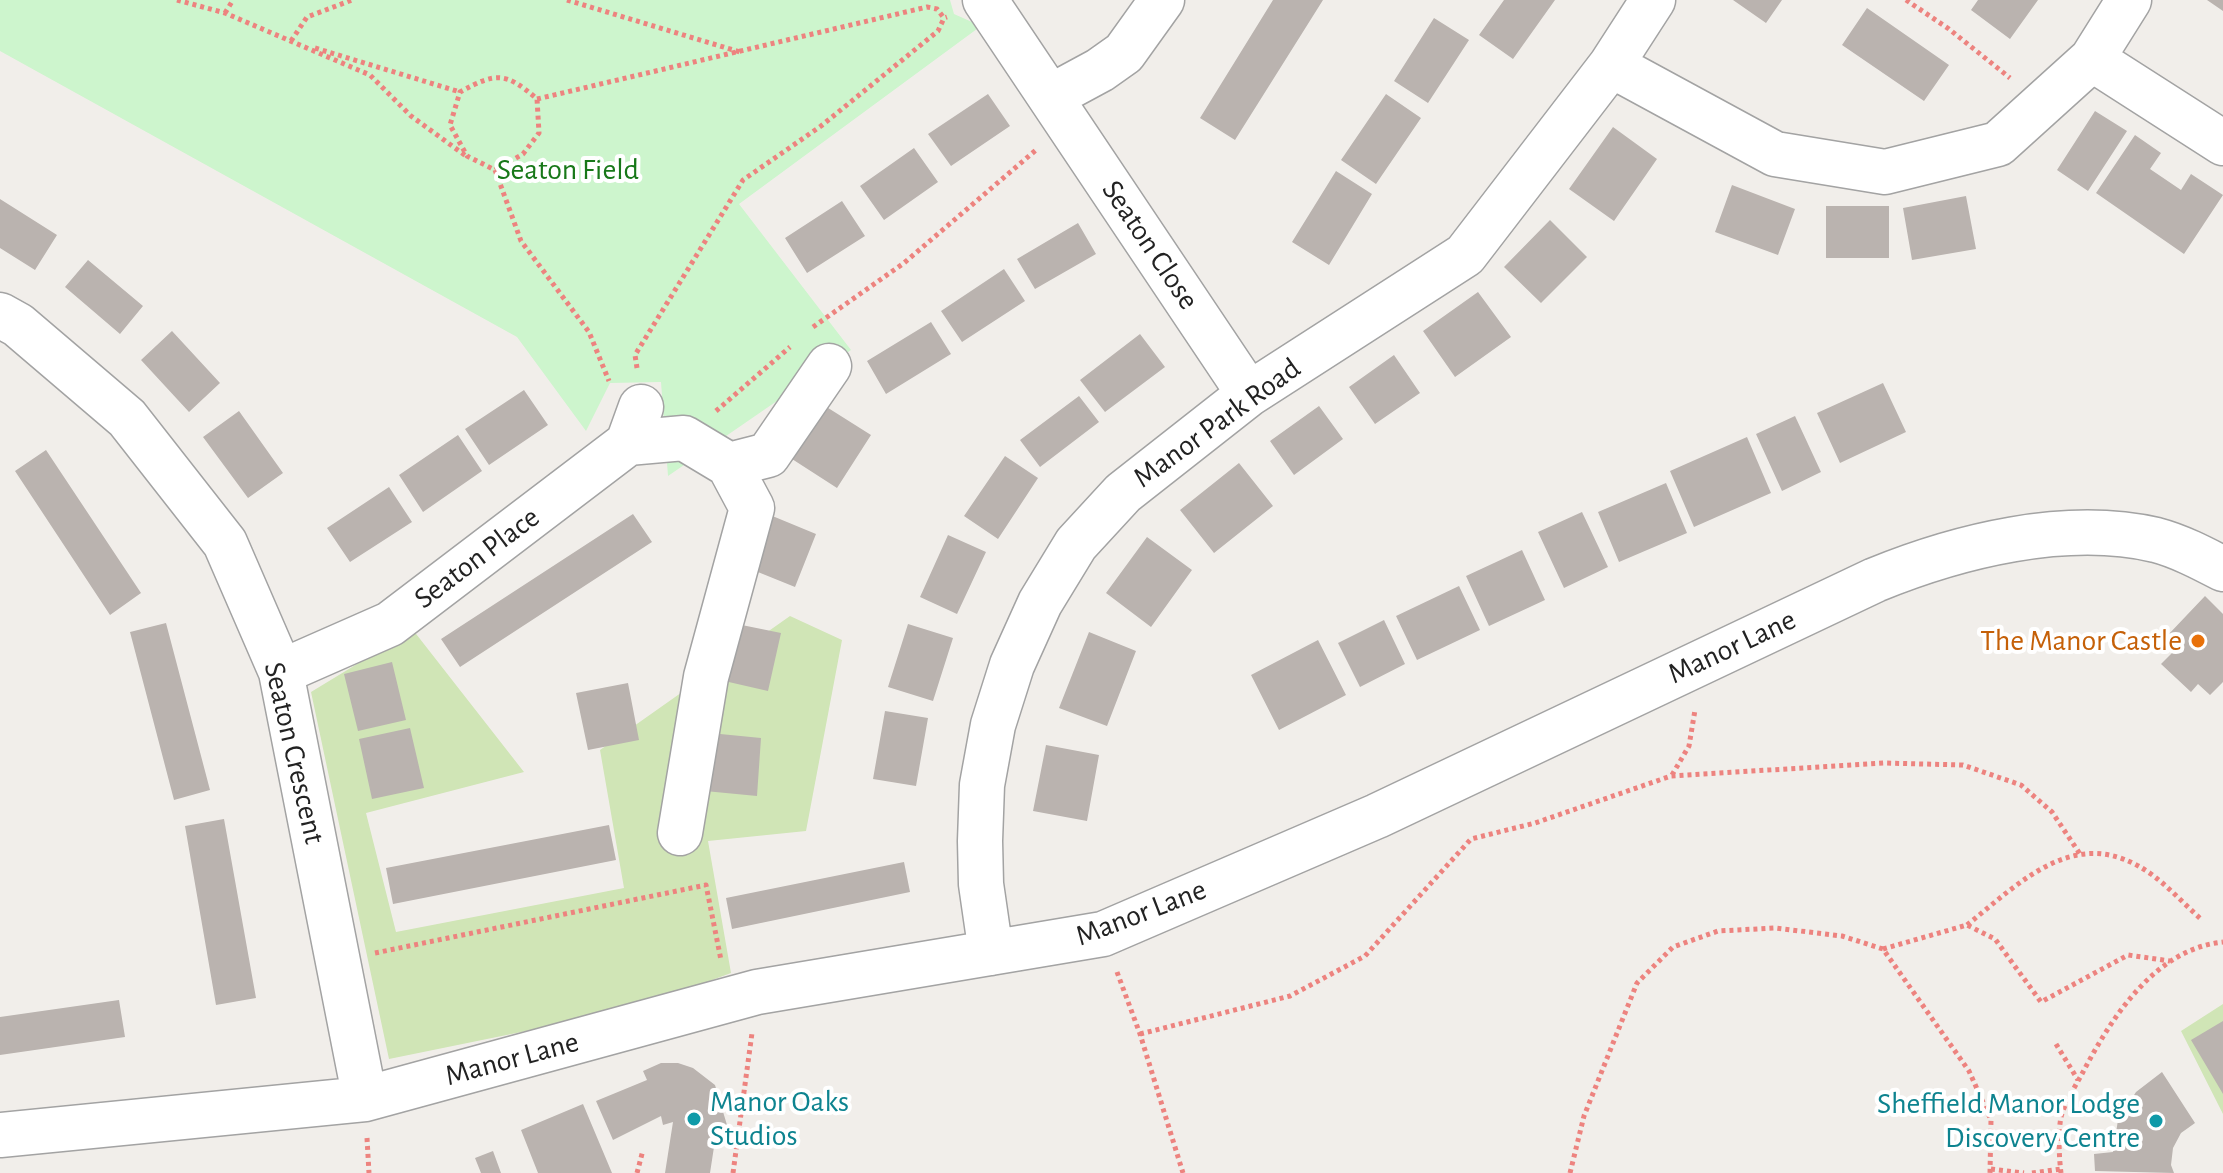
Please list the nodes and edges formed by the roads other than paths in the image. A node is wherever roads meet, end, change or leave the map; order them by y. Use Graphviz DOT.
graph roads {
  1 [pos="1162,0"];
  2 [pos="1653,0"];
  3 [pos="2129,0"];
  4 [pos="970,7"];
  5 [pos="2092,59"];
  6 [pos="1611,65"];
  7 [pos="1050,97"];
  8 [pos="2223,143"];
  9 [pos="6,333"];
  10 [pos="812,345"];
  11 [pos="1249,394"];
  12 [pos="729,465"];
  13 [pos="2223,569"];
  14 [pos="281,672"];
  15 [pos="680,833"];
  16 [pos="991,953"];
  17 [pos="365,1099"];
  18 [pos="0,1135"];
  1 -- 7 [label="street"];
  2 -- 6 [label="street, Manor Park Road"];
  3 -- 5 [label="street"];
  4 -- 7 [label="street, Seaton Close"];
  5 -- 6 [label="street"];
  5 -- 8 [label="street"];
  6 -- 11 [label="street, Manor Park Road"];
  7 -- 11 [label="street, Seaton Close"];
  9 -- 14 [label="street, Seaton Crescent"];
  10 -- 12 [label="street"];
  11 -- 16 [label="street, Manor Park Road"];
  12 -- 14 [label="street, Seaton Place"];
  12 -- 15 [label="street"];
  13 -- 16 [label="street, Manor Lane"];
  14 -- 17 [label="street, Seaton Crescent"];
  16 -- 17 [label="street, Manor Lane"];
  17 -- 18 [label="street, Manor Lane"];
}
